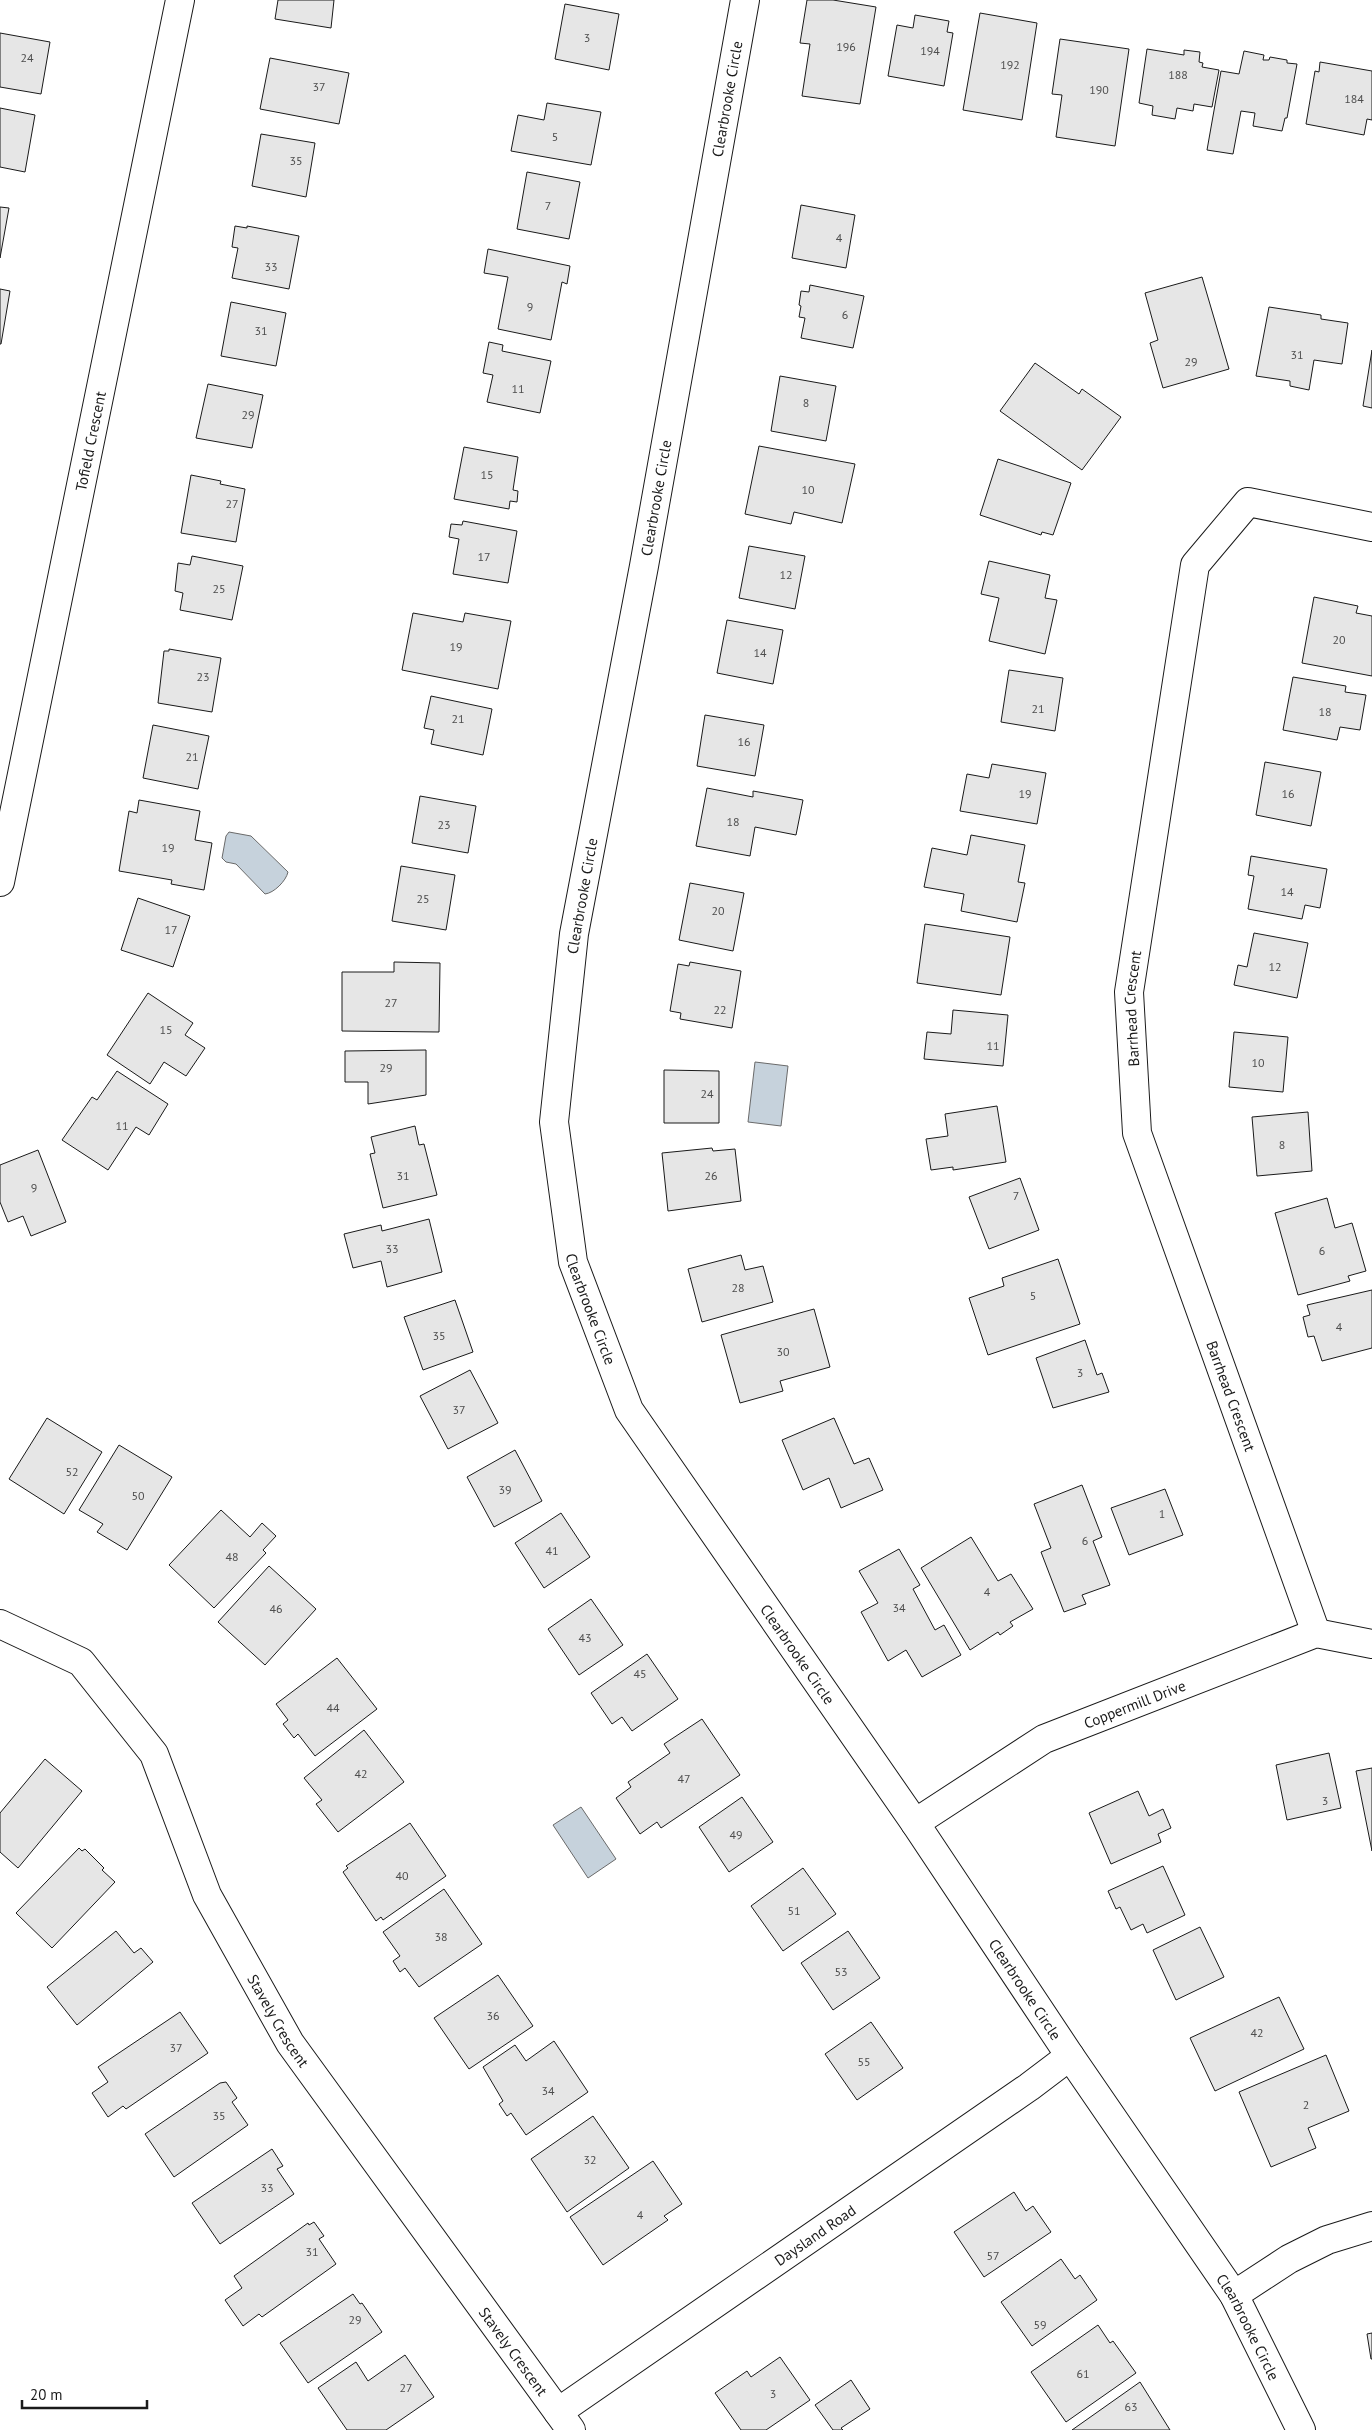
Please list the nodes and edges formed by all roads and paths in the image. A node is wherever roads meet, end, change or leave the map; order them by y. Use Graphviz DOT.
graph roads {
  1 [pos="180,0"];
  2 [pos="745,0"];
  3 [pos="1372,527"];
  4 [pos="0,882"];
  5 [pos="0,1624"];
  6 [pos="1316,1633"];
  7 [pos="1372,1644"];
  8 [pos="915,1823"];
  9 [pos="1070,2056"];
  10 [pos="1372,2226"];
  11 [pos="1234,2295"];
  12 [pos="565,2421"];
  13 [pos="1301,2430"];
  1 -- 4 [label="street, Tofield Crescent"];
  2 -- 8 [label="street, Clearbrooke Circle"];
  3 -- 6 [label="street, Barrhead Crescent"];
  5 -- 12 [label="street, Stavely Crescent"];
  6 -- 7 [label="street"];
  6 -- 8 [label="street, Coppermill Drive"];
  8 -- 9 [label="street, Clearbrooke Circle"];
  9 -- 11 [label="street, Clearbrooke Circle"];
  9 -- 12 [label="street, Daysland Road"];
  10 -- 11 [label="street"];
  11 -- 13 [label="street, Clearbrooke Circle"];
}
